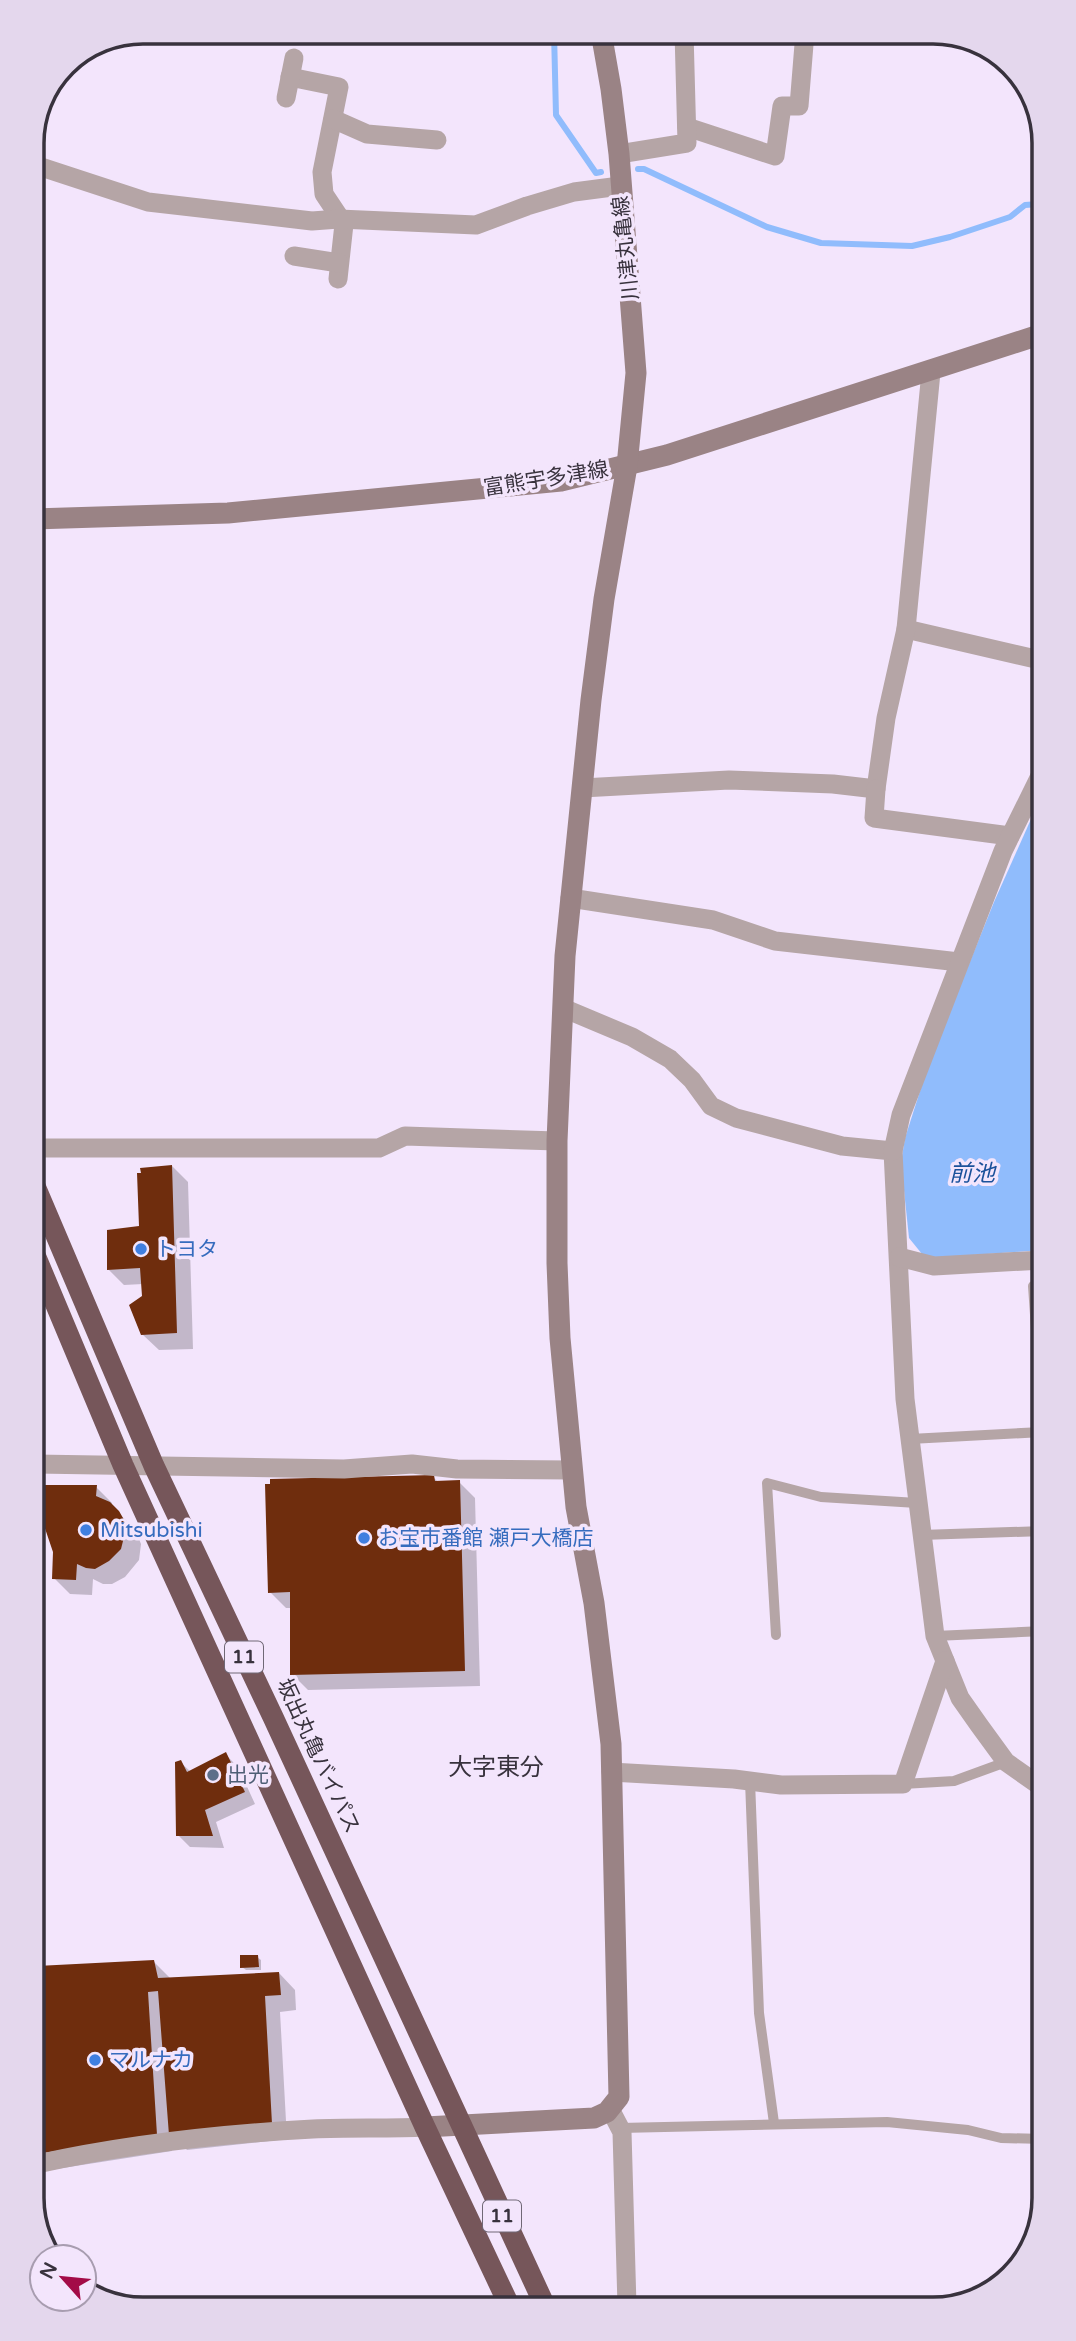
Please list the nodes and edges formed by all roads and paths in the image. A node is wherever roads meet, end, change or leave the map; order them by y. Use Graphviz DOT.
graph roads {
  1 [pos="603,44"];
  2 [pos="684,44"];
  3 [pos="804,44"];
  4 [pos="286,98"];
  5 [pos="333,119"];
  6 [pos="687,127"];
  7 [pos="437,140"];
  8 [pos="619,154"];
  9 [pos="44,168"];
  10 [pos="621,187"];
  11 [pos="339,219"];
  12 [pos="294,256"];
  13 [pos="1032,337"];
  14 [pos="931,372"];
  15 [pos="627,466"];
  16 [pos="44,519"];
  17 [pos="906,629"];
  18 [pos="1032,658"];
  19 [pos="582,788"];
  20 [pos="876,789"];
  21 [pos="1032,792"];
  22 [pos="1010,836"];
  23 [pos="570,898"];
  24 [pos="959,962"];
  25 [pos="563,1008"];
  26 [pos="558,1142"];
  27 [pos="44,1148"];
  28 [pos="893,1151"];
  29 [pos="44,1207"];
  30 [pos="899,1257"];
  31 [pos="1032,1261"];
  32 [pos="44,1276"];
  33 [pos="1032,1433"];
  34 [pos="910,1440"];
  35 [pos="44,1464"];
  36 [pos="123,1465"];
  37 [pos="154,1466"];
  38 [pos="572,1470"];
  39 [pos="917,1503"];
  40 [pos="1032,1531"];
  41 [pos="921,1535"];
  42 [pos="1032,1632"];
  43 [pos="776,1635"];
  44 [pos="935,1636"];
  45 [pos="945,1661"];
  46 [pos="1006,1762"];
  47 [pos="611,1772"];
  48 [pos="1032,1780"];
  49 [pos="750,1781"];
  50 [pos="903,1784"];
  51 [pos="615,2118"];
  52 [pos="774,2123"];
  53 [pos="459,2125"];
  54 [pos="425,2127"];
  55 [pos="1032,2139"];
  56 [pos="44,2162"];
  57 [pos="505,2297"];
  58 [pos="541,2297"];
  59 [pos="626,2297"];
  1 -- 8 [label="street, 川津丸亀線"];
  2 -- 6 [label="street"];
  3 -- 6 [label="street"];
  4 -- 5 [label="street"];
  5 -- 7 [label="street"];
  5 -- 11 [label="street"];
  6 -- 8 [label="street"];
  8 -- 10 [label="street, 川津丸亀線"];
  9 -- 11 [label="street"];
  10 -- 11 [label="street"];
  10 -- 15 [label="street, 川津丸亀線"];
  11 -- 12 [label="street"];
  13 -- 14 [label="street, 富熊宇多津線"];
  14 -- 15 [label="street, 富熊宇多津線"];
  14 -- 17 [label="street"];
  15 -- 16 [label="street, 富熊宇多津線"];
  15 -- 19 [label="street, 川津丸亀線"];
  17 -- 18 [label="street"];
  17 -- 20 [label="street"];
  19 -- 20 [label="street"];
  19 -- 23 [label="street, 川津丸亀線"];
  20 -- 22 [label="street"];
  21 -- 22 [label="street"];
  22 -- 24 [label="street"];
  23 -- 24 [label="street"];
  23 -- 25 [label="street, 川津丸亀線"];
  24 -- 28 [label="street"];
  25 -- 26 [label="street, 川津丸亀線"];
  25 -- 28 [label="street"];
  26 -- 27 [label="street"];
  26 -- 38 [label="street, 川津丸亀線"];
  28 -- 30 [label="street"];
  29 -- 37 [label="highway, 坂出丸亀バイパス / 11"];
  30 -- 31 [label="street"];
  30 -- 34 [label="street"];
  32 -- 36 [label="highway, 11"];
  33 -- 34 [label="lane"];
  34 -- 39 [label="street"];
  35 -- 36 [label="street"];
  36 -- 37 [label="street"];
  36 -- 54 [label="highway, 11"];
  37 -- 38 [label="street"];
  37 -- 53 [label="highway, 坂出丸亀バイパス / 11"];
  38 -- 47 [label="street, 川津丸亀線"];
  39 -- 41 [label="street"];
  39 -- 43 [label="lane"];
  40 -- 41 [label="lane"];
  41 -- 44 [label="street"];
  42 -- 44 [label="lane"];
  44 -- 45 [label="street"];
  45 -- 46 [label="street"];
  45 -- 50 [label="street"];
  46 -- 48 [label="street"];
  46 -- 50 [label="lane"];
  47 -- 49 [label="street"];
  47 -- 51 [label="street, 川津丸亀線"];
  49 -- 50 [label="street"];
  49 -- 52 [label="lane"];
  51 -- 52 [label="lane"];
  51 -- 53 [label="street"];
  51 -- 59 [label="street"];
  52 -- 55 [label="lane"];
  53 -- 54 [label="street"];
  53 -- 58 [label="highway, 坂出丸亀バイパス / 11"];
  54 -- 56 [label="street"];
  54 -- 57 [label="highway, 11"];
}
